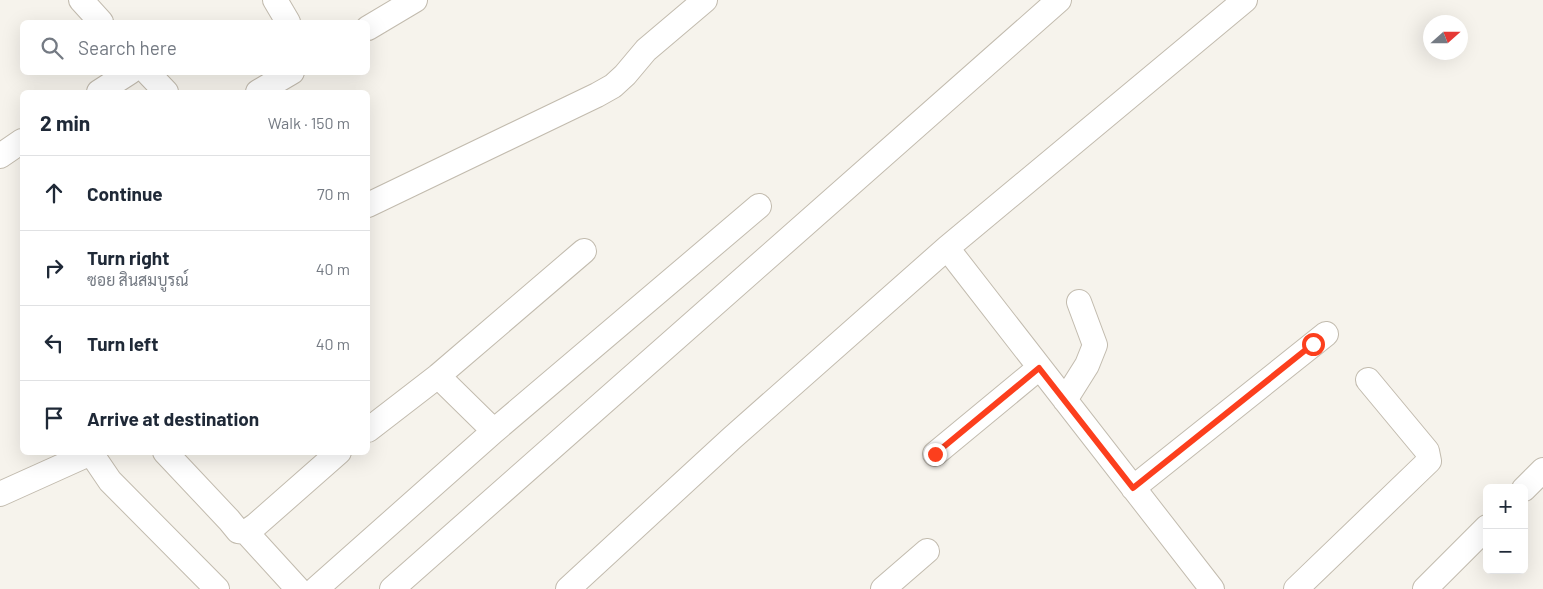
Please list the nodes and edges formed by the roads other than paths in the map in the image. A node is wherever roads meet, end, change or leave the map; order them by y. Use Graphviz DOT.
graph roads {
  1 [pos="81,0"];
  2 [pos="275,0"];
  3 [pos="415,0"];
  4 [pos="705,0"];
  5 [pos="1059,0"];
  6 [pos="1245,0"];
  7 [pos="99,20"];
  8 [pos="287,20"];
  9 [pos="370,27"];
  10 [pos="125,75"];
  11 [pos="150,75"];
  12 [pos="287,75"];
  13 [pos="102,90"];
  14 [pos="164,90"];
  15 [pos="261,90"];
  16 [pos="20,142"];
  17 [pos="0,156"];
  18 [pos="370,204"];
  19 [pos="759,206"];
  20 [pos="947,248"];
  21 [pos="584,251"];
  22 [pos="1079,302"];
  23 [pos="1326,334"];
  24 [pos="1039,368"];
  25 [pos="438,376"];
  26 [pos="1368,380"];
  27 [pos="1065,400"];
  28 [pos="370,428"];
  29 [pos="494,431"];
  30 [pos="935,454"];
  31 [pos="87,455"];
  32 [pos="93,455"];
  33 [pos="168,455"];
  34 [pos="336,455"];
  35 [pos="1543,470"];
  36 [pos="1528,484"];
  37 [pos="1133,488"];
  38 [pos="0,492"];
  39 [pos="1485,529"];
  40 [pos="246,532"];
  41 [pos="927,551"];
  42 [pos="217,589"];
  43 [pos="298,589"];
  44 [pos="316,589"];
  45 [pos="392,589"];
  46 [pos="568,589"];
  47 [pos="883,589"];
  48 [pos="1212,589"];
  49 [pos="1296,589"];
  50 [pos="1425,589"];
  1 -- 7 [label="street"];
  2 -- 8 [label="street"];
  3 -- 9 [label="street"];
  4 -- 18 [label="street"];
  5 -- 45 [label="street"];
  6 -- 20 [label="street"];
  10 -- 13 [label="street"];
  11 -- 14 [label="street"];
  12 -- 15 [label="street"];
  16 -- 17 [label="street"];
  19 -- 29 [label="street"];
  20 -- 24 [label="street"];
  20 -- 46 [label="street"];
  21 -- 25 [label="street"];
  22 -- 27 [label="street"];
  23 -- 37 [label="street"];
  24 -- 27 [label="street"];
  24 -- 30 [label="street"];
  25 -- 28 [label="street"];
  25 -- 29 [label="street"];
  26 -- 49 [label="street"];
  27 -- 37 [label="street"];
  29 -- 44 [label="street"];
  31 -- 38 [label="street"];
  32 -- 42 [label="street"];
  33 -- 40 [label="street"];
  34 -- 40 [label="street"];
  35 -- 36 [label="street"];
  37 -- 48 [label="street"];
  39 -- 50 [label="street"];
  40 -- 43 [label="street"];
  41 -- 47 [label="street"];
}
